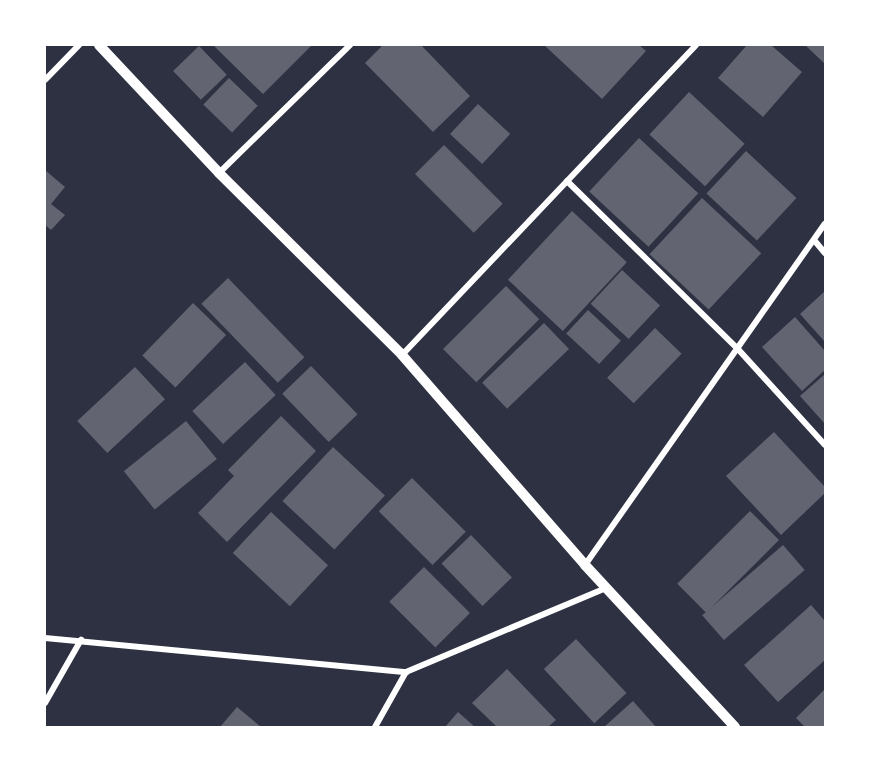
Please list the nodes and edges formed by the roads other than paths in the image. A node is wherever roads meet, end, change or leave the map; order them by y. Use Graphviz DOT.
graph roads {
  1 [pos="79,45"];
  2 [pos="99,45"];
  3 [pos="350,45"];
  4 [pos="696,45"];
  5 [pos="45,80"];
  6 [pos="219,173"];
  7 [pos="567,181"];
  8 [pos="825,225"];
  9 [pos="814,240"];
  10 [pos="825,253"];
  11 [pos="737,348"];
  12 [pos="402,355"];
  13 [pos="825,445"];
  14 [pos="585,565"];
  15 [pos="606,588"];
  16 [pos="45,638"];
  17 [pos="81,640"];
  18 [pos="406,672"];
  19 [pos="45,703"];
  20 [pos="375,727"];
  21 [pos="735,727"];
  1 -- 5 [label="street"];
  2 -- 6 [label="street"];
  3 -- 6 [label="street"];
  4 -- 7 [label="street"];
  6 -- 12 [label="street"];
  7 -- 11 [label="street"];
  7 -- 12 [label="street"];
  8 -- 9 [label="street"];
  9 -- 10 [label="street"];
  9 -- 11 [label="street"];
  11 -- 13 [label="street"];
  11 -- 14 [label="street"];
  12 -- 14 [label="street"];
  14 -- 15 [label="street"];
  15 -- 18 [label="street"];
  15 -- 21 [label="street"];
  16 -- 17 [label="street"];
  17 -- 18 [label="street"];
  17 -- 19 [label="street"];
  18 -- 20 [label="street"];
}
